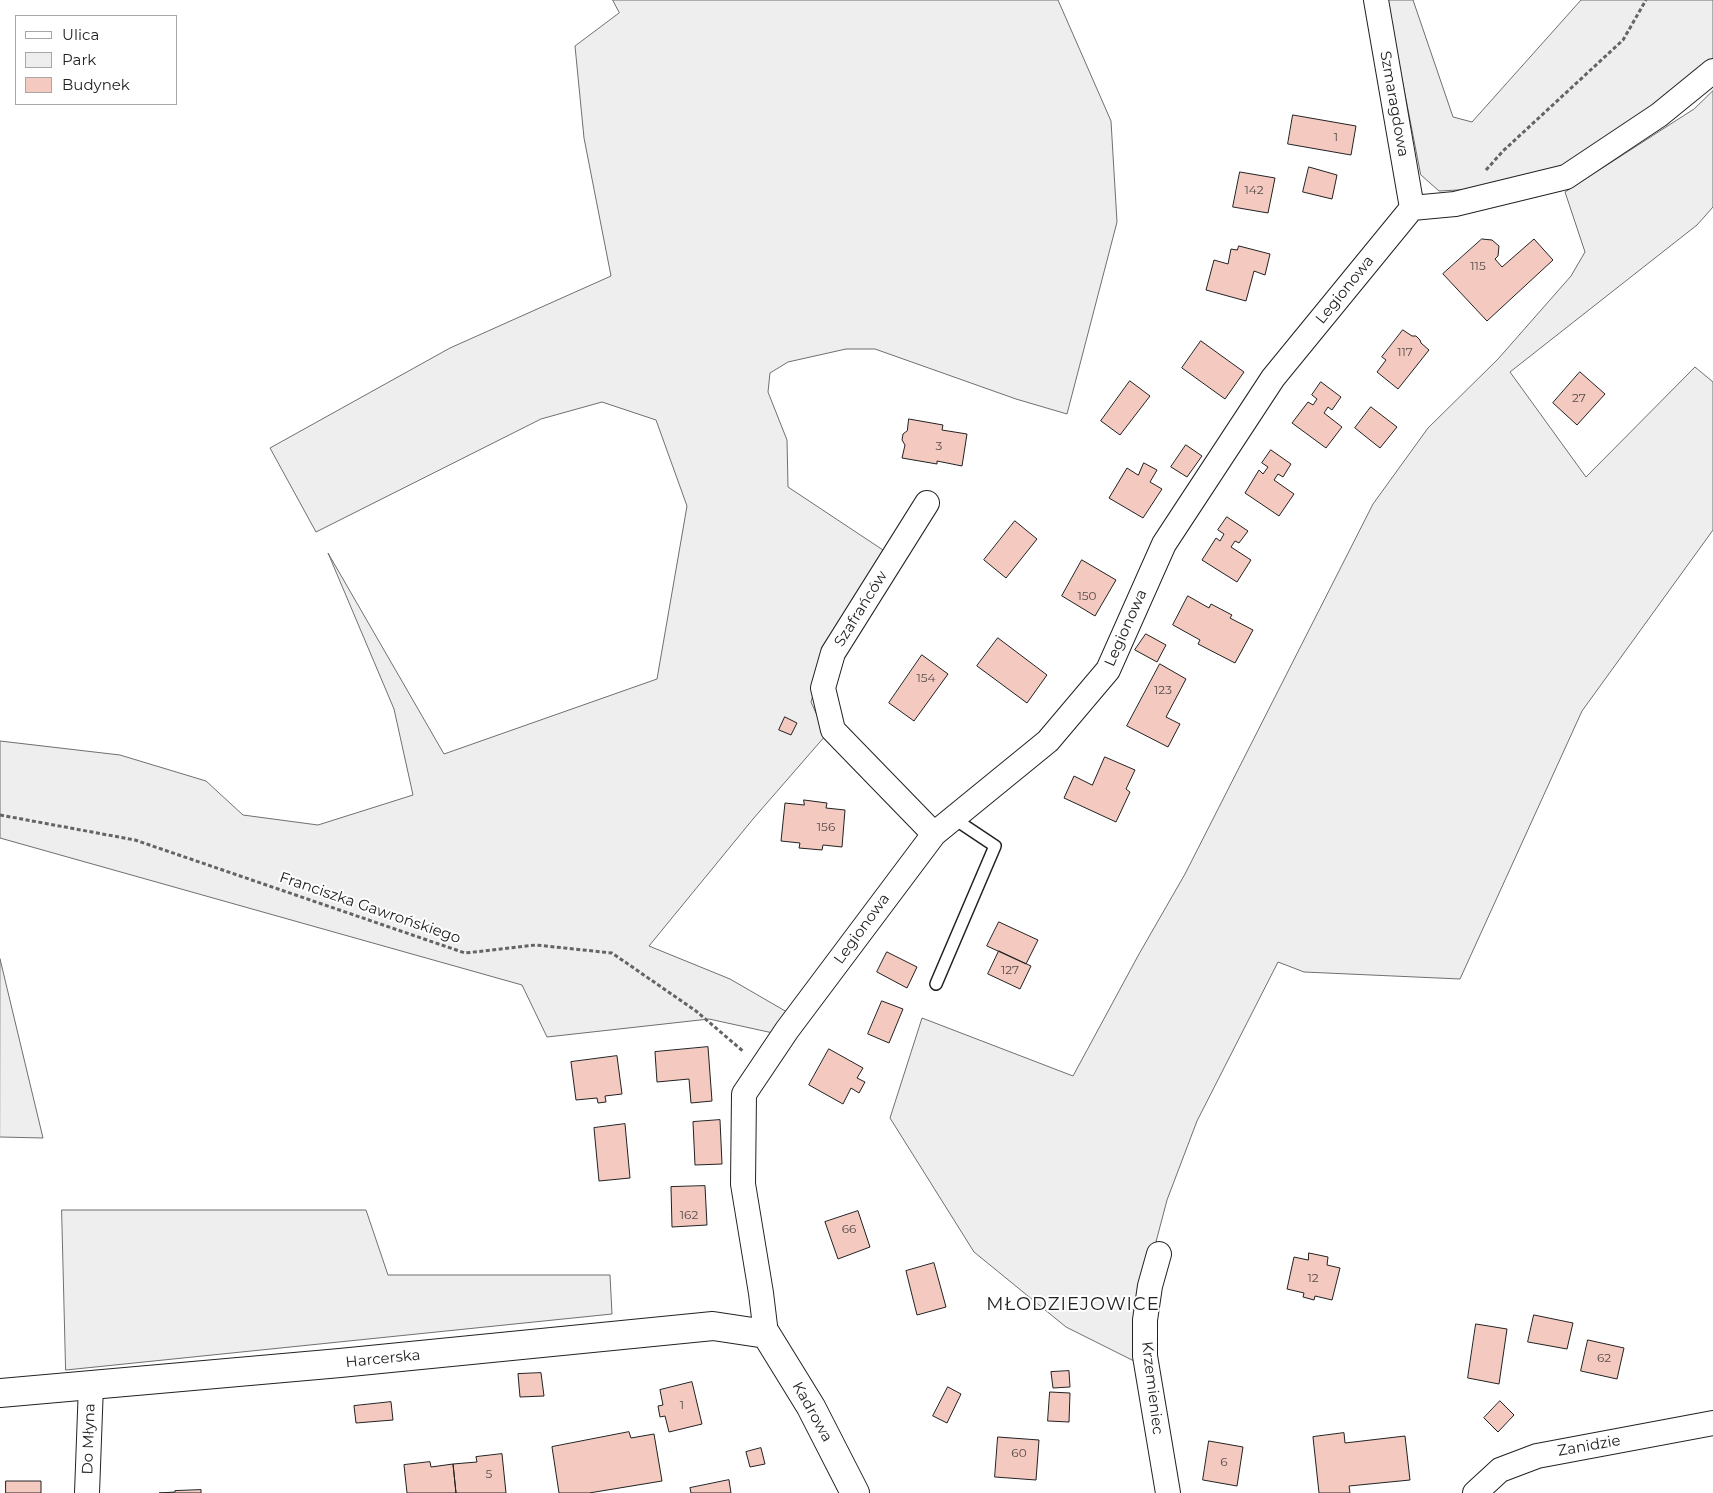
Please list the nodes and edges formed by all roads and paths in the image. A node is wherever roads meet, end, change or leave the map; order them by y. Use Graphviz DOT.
graph roads {
  1 [pos="1376,0"];
  2 [pos="1646,0"];
  3 [pos="1713,71"];
  4 [pos="1485,170"];
  5 [pos="1412,208"];
  6 [pos="927,503"];
  7 [pos="0,815"];
  8 [pos="953,818"];
  9 [pos="934,834"];
  10 [pos="936,984"];
  11 [pos="762,1067"];
  12 [pos="1159,1254"];
  13 [pos="766,1334"];
  14 [pos="91,1385"];
  15 [pos="0,1394"];
  16 [pos="1713,1423"];
  17 [pos="87,1493"];
  18 [pos="855,1493"];
  19 [pos="1168,1493"];
  20 [pos="1475,1493"];
  1 -- 5 [label="street, Szmaragdowa"];
  2 -- 4 [label="path"];
  3 -- 5 [label="street"];
  5 -- 8 [label="street, Legionowa"];
  6 -- 9 [label="street, Szafrańców"];
  7 -- 11 [label="path, Franciszka Gawrońskiego"];
  8 -- 9 [label="street, Legionowa"];
  8 -- 10 [label="lane"];
  9 -- 11 [label="street, Legionowa"];
  11 -- 13 [label="street, Legionowa"];
  12 -- 19 [label="street, Krzemieniec"];
  13 -- 14 [label="street, Harcerska"];
  13 -- 18 [label="street, Kadrowa"];
  14 -- 15 [label="street, Harcerska"];
  14 -- 17 [label="street, Do Młyna"];
  16 -- 20 [label="street, Zanidzie"];
}
